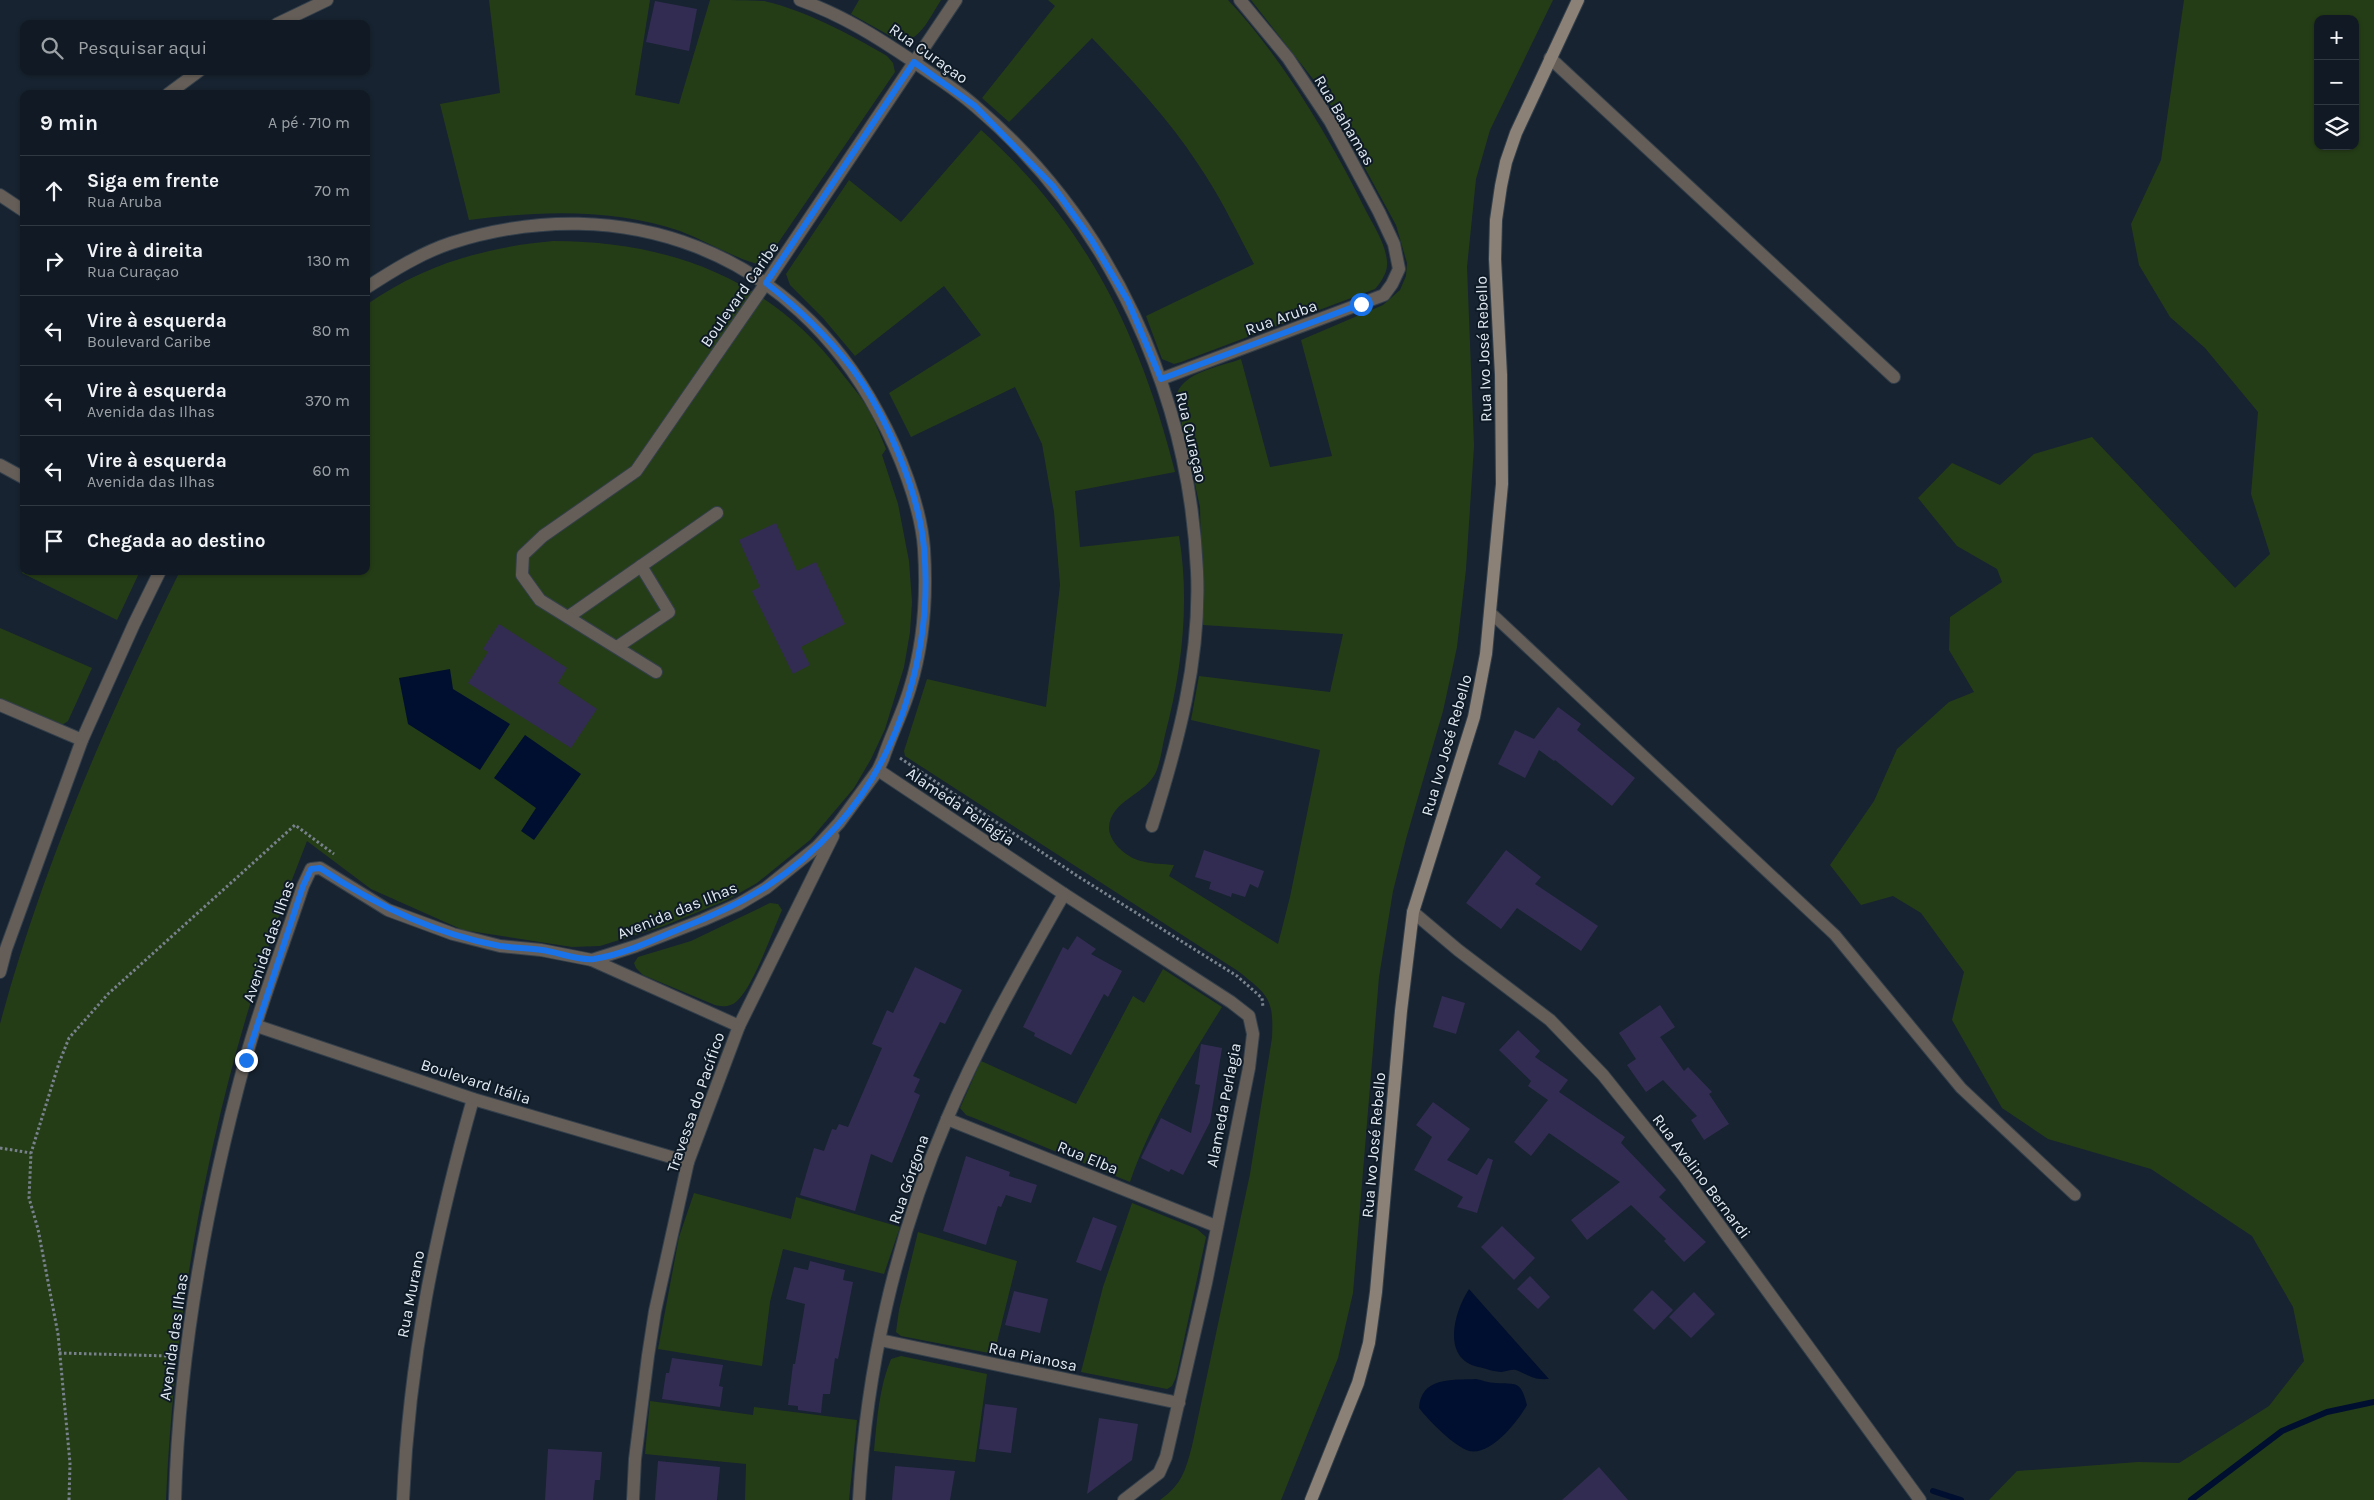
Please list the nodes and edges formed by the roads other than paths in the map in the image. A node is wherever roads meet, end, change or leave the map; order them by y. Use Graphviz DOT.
graph roads {
  1 [pos="327,0"];
  2 [pos="800,0"];
  3 [pos="956,0"];
  4 [pos="1240,0"];
  5 [pos="1578,0"];
  6 [pos="285,20"];
  7 [pos="1550,58"];
  8 [pos="914,62"];
  9 [pos="194,75"];
  10 [pos="173,90"];
  11 [pos="0,195"];
  12 [pos="20,208"];
  13 [pos="1399,269"];
  14 [pos="766,283"];
  15 [pos="370,286"];
  16 [pos="1894,377"];
  17 [pos="1161,379"];
  18 [pos="0,465"];
  19 [pos="20,476"];
  20 [pos="717,514"];
  21 [pos="641,566"];
  22 [pos="158,575"];
  23 [pos="1492,614"];
  24 [pos="568,617"];
  25 [pos="617,647"];
  26 [pos="656,672"];
  27 [pos="0,705"];
  28 [pos="82,740"];
  29 [pos="878,770"];
  30 [pos="839,823"];
  31 [pos="1152,826"];
  32 [pos="1064,894"];
  33 [pos="1414,912"];
  34 [pos="3,948"];
  35 [pos="592,960"];
  36 [pos="0,972"];
  37 [pos="257,1026"];
  38 [pos="739,1026"];
  39 [pos="473,1099"];
  40 [pos="947,1119"];
  41 [pos="688,1162"];
  42 [pos="2075,1195"];
  43 [pos="1216,1226"];
  44 [pos="880,1340"];
  45 [pos="1179,1403"];
  46 [pos="175,1500"];
  47 [pos="403,1500"];
  48 [pos="633,1500"];
  49 [pos="859,1500"];
  50 [pos="1124,1500"];
  51 [pos="1311,1500"];
  52 [pos="1920,1500"];
  1 -- 6 [label="street"];
  2 -- 8 [label="street, Rua Curaçao"];
  3 -- 8 [label="street, Boulevard Caribe"];
  4 -- 13 [label="street, Rua Bahamas"];
  5 -- 7 [label="street, Rua Ivo José Rebello"];
  7 -- 16 [label="street"];
  7 -- 23 [label="street, Rua Ivo José Rebello"];
  8 -- 14 [label="street, Boulevard Caribe"];
  8 -- 17 [label="street, Rua Curaçao"];
  9 -- 10 [label="street"];
  11 -- 12 [label="street"];
  13 -- 17 [label="street, Rua Aruba"];
  14 -- 15 [label="street, Avenida das Ilhas"];
  14 -- 24 [label="street, Boulevard Caribe"];
  14 -- 29 [label="street, Avenida das Ilhas"];
  17 -- 31 [label="street, Rua Curaçao"];
  18 -- 19 [label="street"];
  20 -- 21 [label="street"];
  21 -- 24 [label="street"];
  21 -- 25 [label="street"];
  22 -- 28 [label="street"];
  23 -- 33 [label="street, Rua Ivo José Rebello"];
  23 -- 42 [label="lane"];
  24 -- 25 [label="street"];
  25 -- 26 [label="street"];
  27 -- 28 [label="street"];
  28 -- 34 [label="street"];
  29 -- 30 [label="street, Avenida das Ilhas"];
  29 -- 32 [label="street, Alameda Perlagia"];
  30 -- 35 [label="street, Avenida das Ilhas"];
  30 -- 38 [label="street, Travessa do Pacífico"];
  32 -- 40 [label="street, Rua Górgona"];
  32 -- 43 [label="street, Alameda Perlagia"];
  33 -- 51 [label="street, Rua Ivo José Rebello"];
  33 -- 52 [label="street, Rua Avelino Bernardi"];
  34 -- 36 [label="street"];
  35 -- 37 [label="street, Avenida das Ilhas"];
  35 -- 38 [label="street"];
  37 -- 39 [label="street, Boulevard Itália"];
  37 -- 46 [label="street, Avenida das Ilhas"];
  38 -- 41 [label="street, Travessa do Pacífico"];
  39 -- 41 [label="street, Boulevard Itália"];
  39 -- 47 [label="street, Rua Murano"];
  40 -- 43 [label="street, Rua Elba"];
  40 -- 44 [label="street, Rua Górgona"];
  41 -- 48 [label="street, Travessa do Pacífico"];
  43 -- 45 [label="street, Alameda Perlagia"];
  44 -- 45 [label="street, Rua Pianosa"];
  44 -- 49 [label="street, Rua Górgona"];
  45 -- 50 [label="street, Alameda Perlagia"];
}
